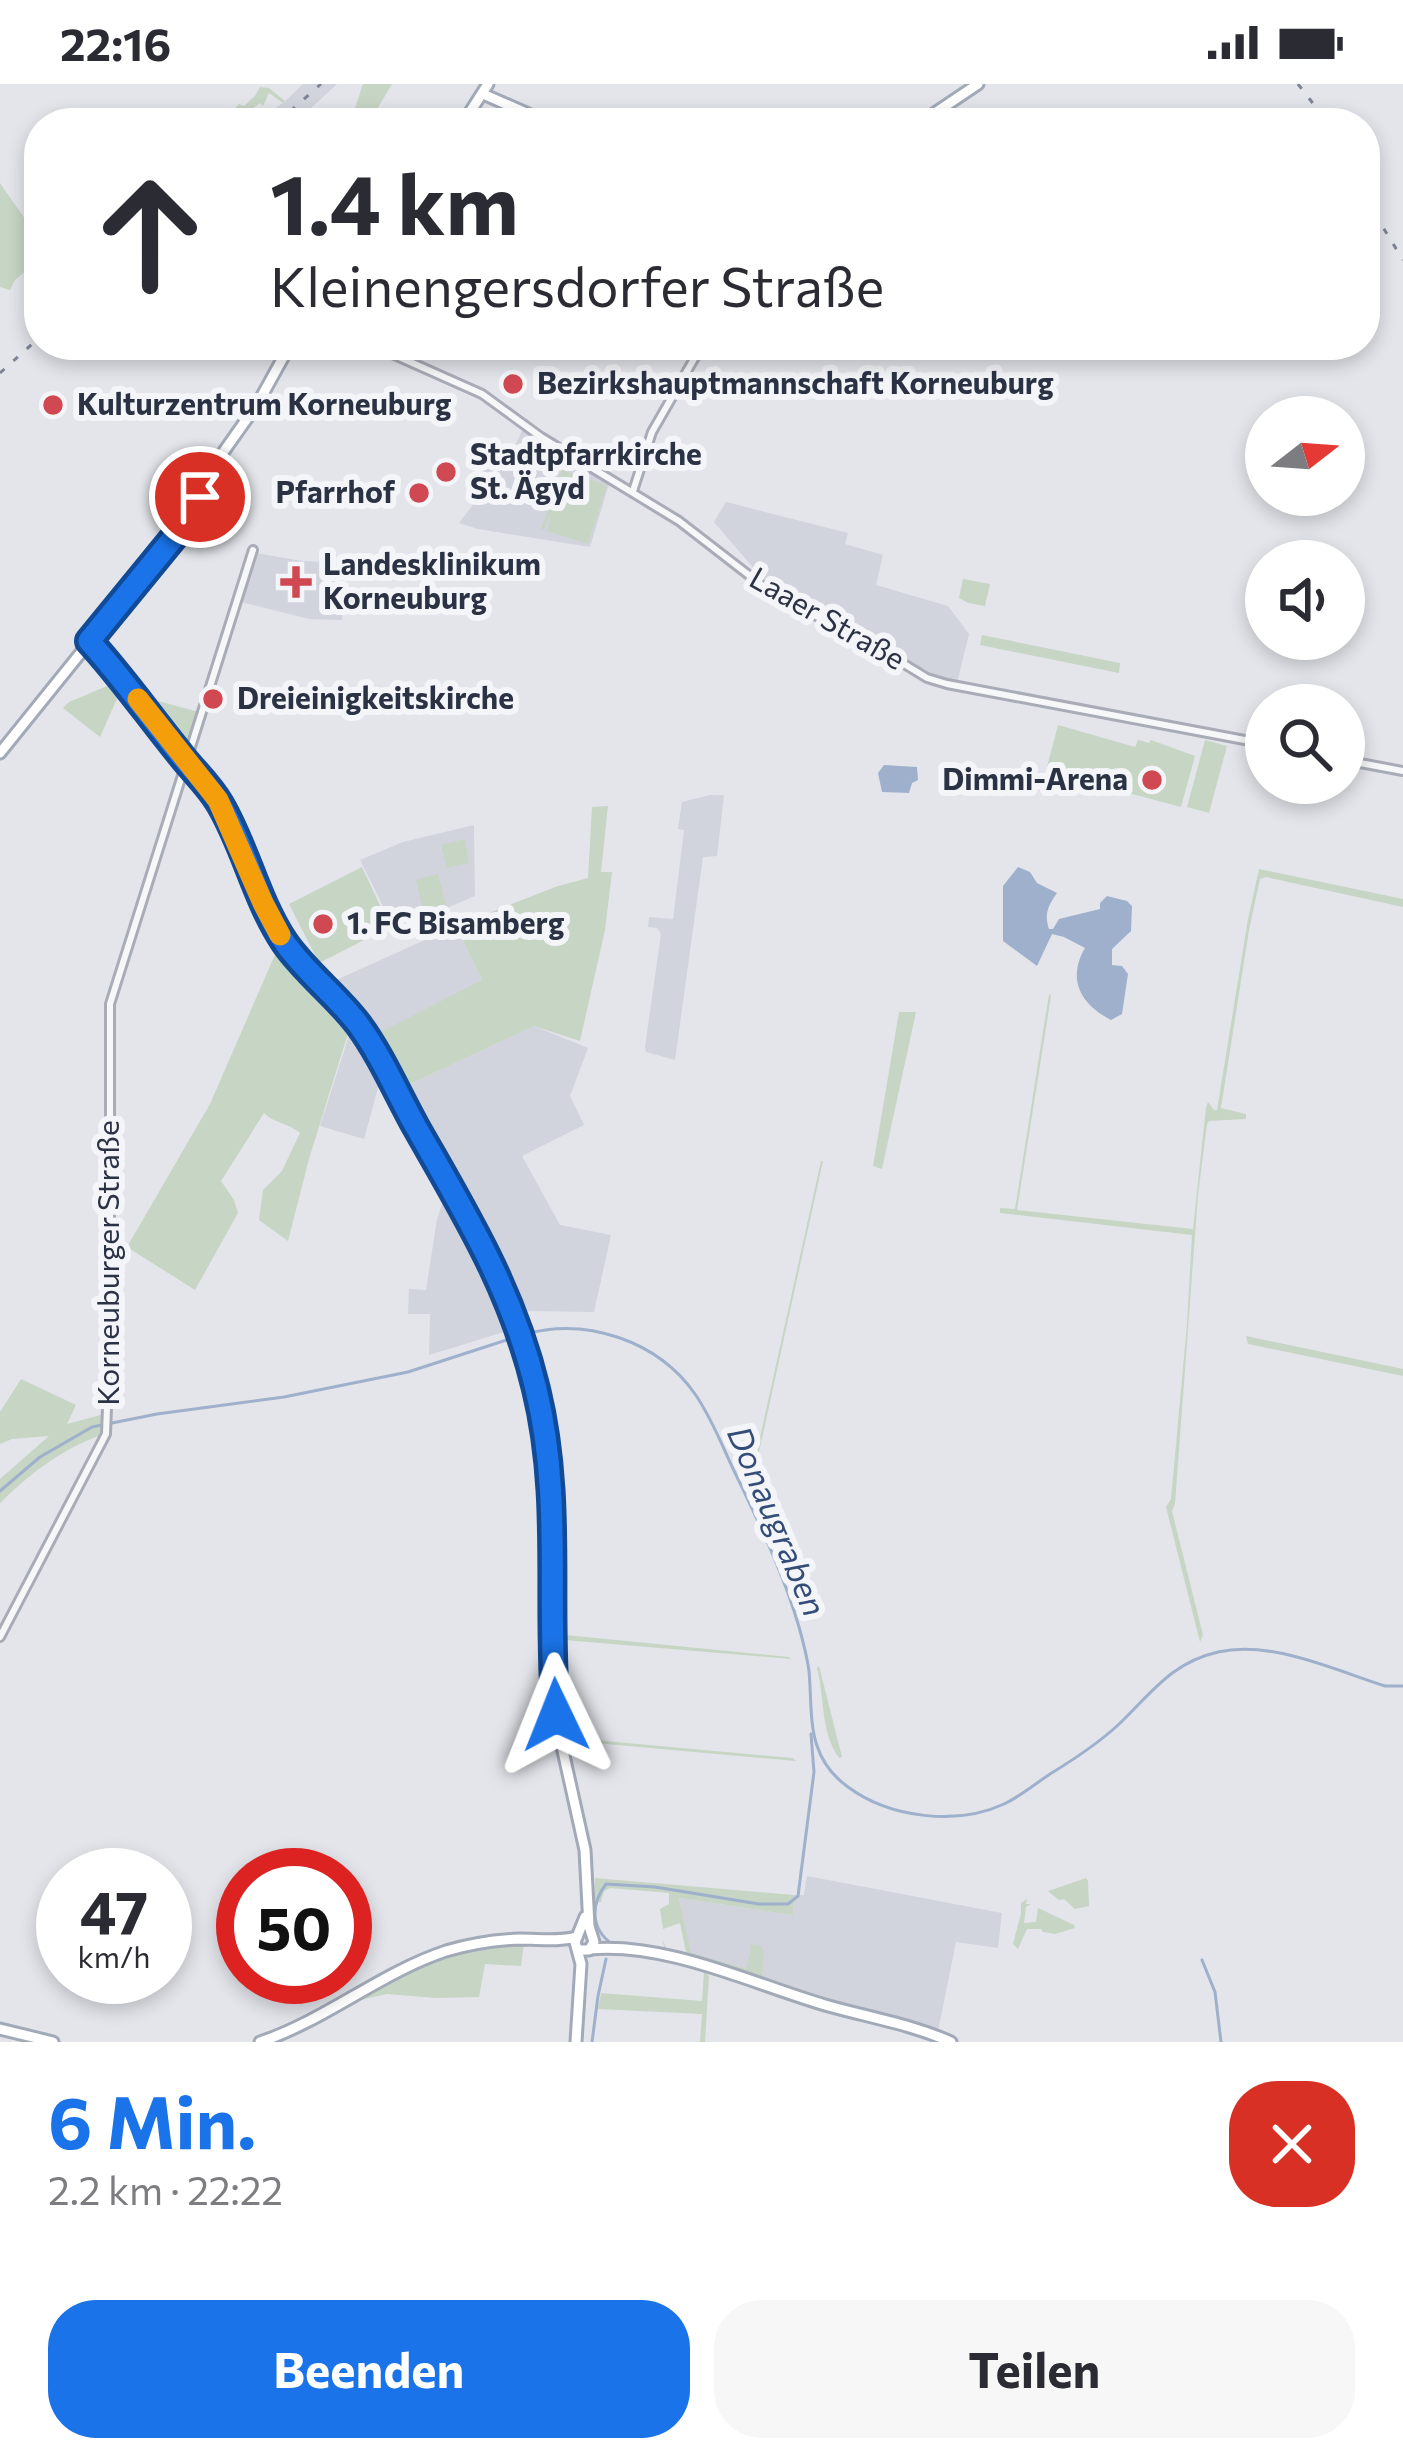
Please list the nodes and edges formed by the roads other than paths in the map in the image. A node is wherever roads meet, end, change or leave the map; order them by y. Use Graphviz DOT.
graph roads {
  1 [pos="978,84"];
  2 [pos="486,89"];
  3 [pos="521,108"];
  4 [pos="942,108"];
  5 [pos="282,360"];
  6 [pos="406,360"];
  7 [pos="693,360"];
  8 [pos="633,491"];
  9 [pos="253,550"];
  10 [pos="89,641"];
  11 [pos="1245,740"];
  12 [pos="0,753"];
  13 [pos="186,762"];
  14 [pos="1365,764"];
  15 [pos="1403,771"];
  16 [pos="0,1636"];
  17 [pos="584,1943"];
  18 [pos="0,2029"];
  19 [pos="53,2042"];
  20 [pos="260,2042"];
  21 [pos="576,2042"];
  22 [pos="951,2042"];
  1 -- 4 [label="main road"];
  2 -- 3 [label="main road"];
  5 -- 10 [label="main road"];
  6 -- 8 [label="street, Laaer Straße"];
  7 -- 8 [label="street"];
  8 -- 11 [label="street, Laaer Straße"];
  9 -- 13 [label="street, Korneuburger Straße"];
  10 -- 12 [label="main road"];
  10 -- 13 [label="main road"];
  13 -- 16 [label="street, Korneuburger Straße"];
  13 -- 17 [label="main road"];
  14 -- 15 [label="street"];
  17 -- 20 [label="main road"];
  17 -- 21 [label="main road"];
  17 -- 22 [label="main road"];
  18 -- 19 [label="main road"];
}
